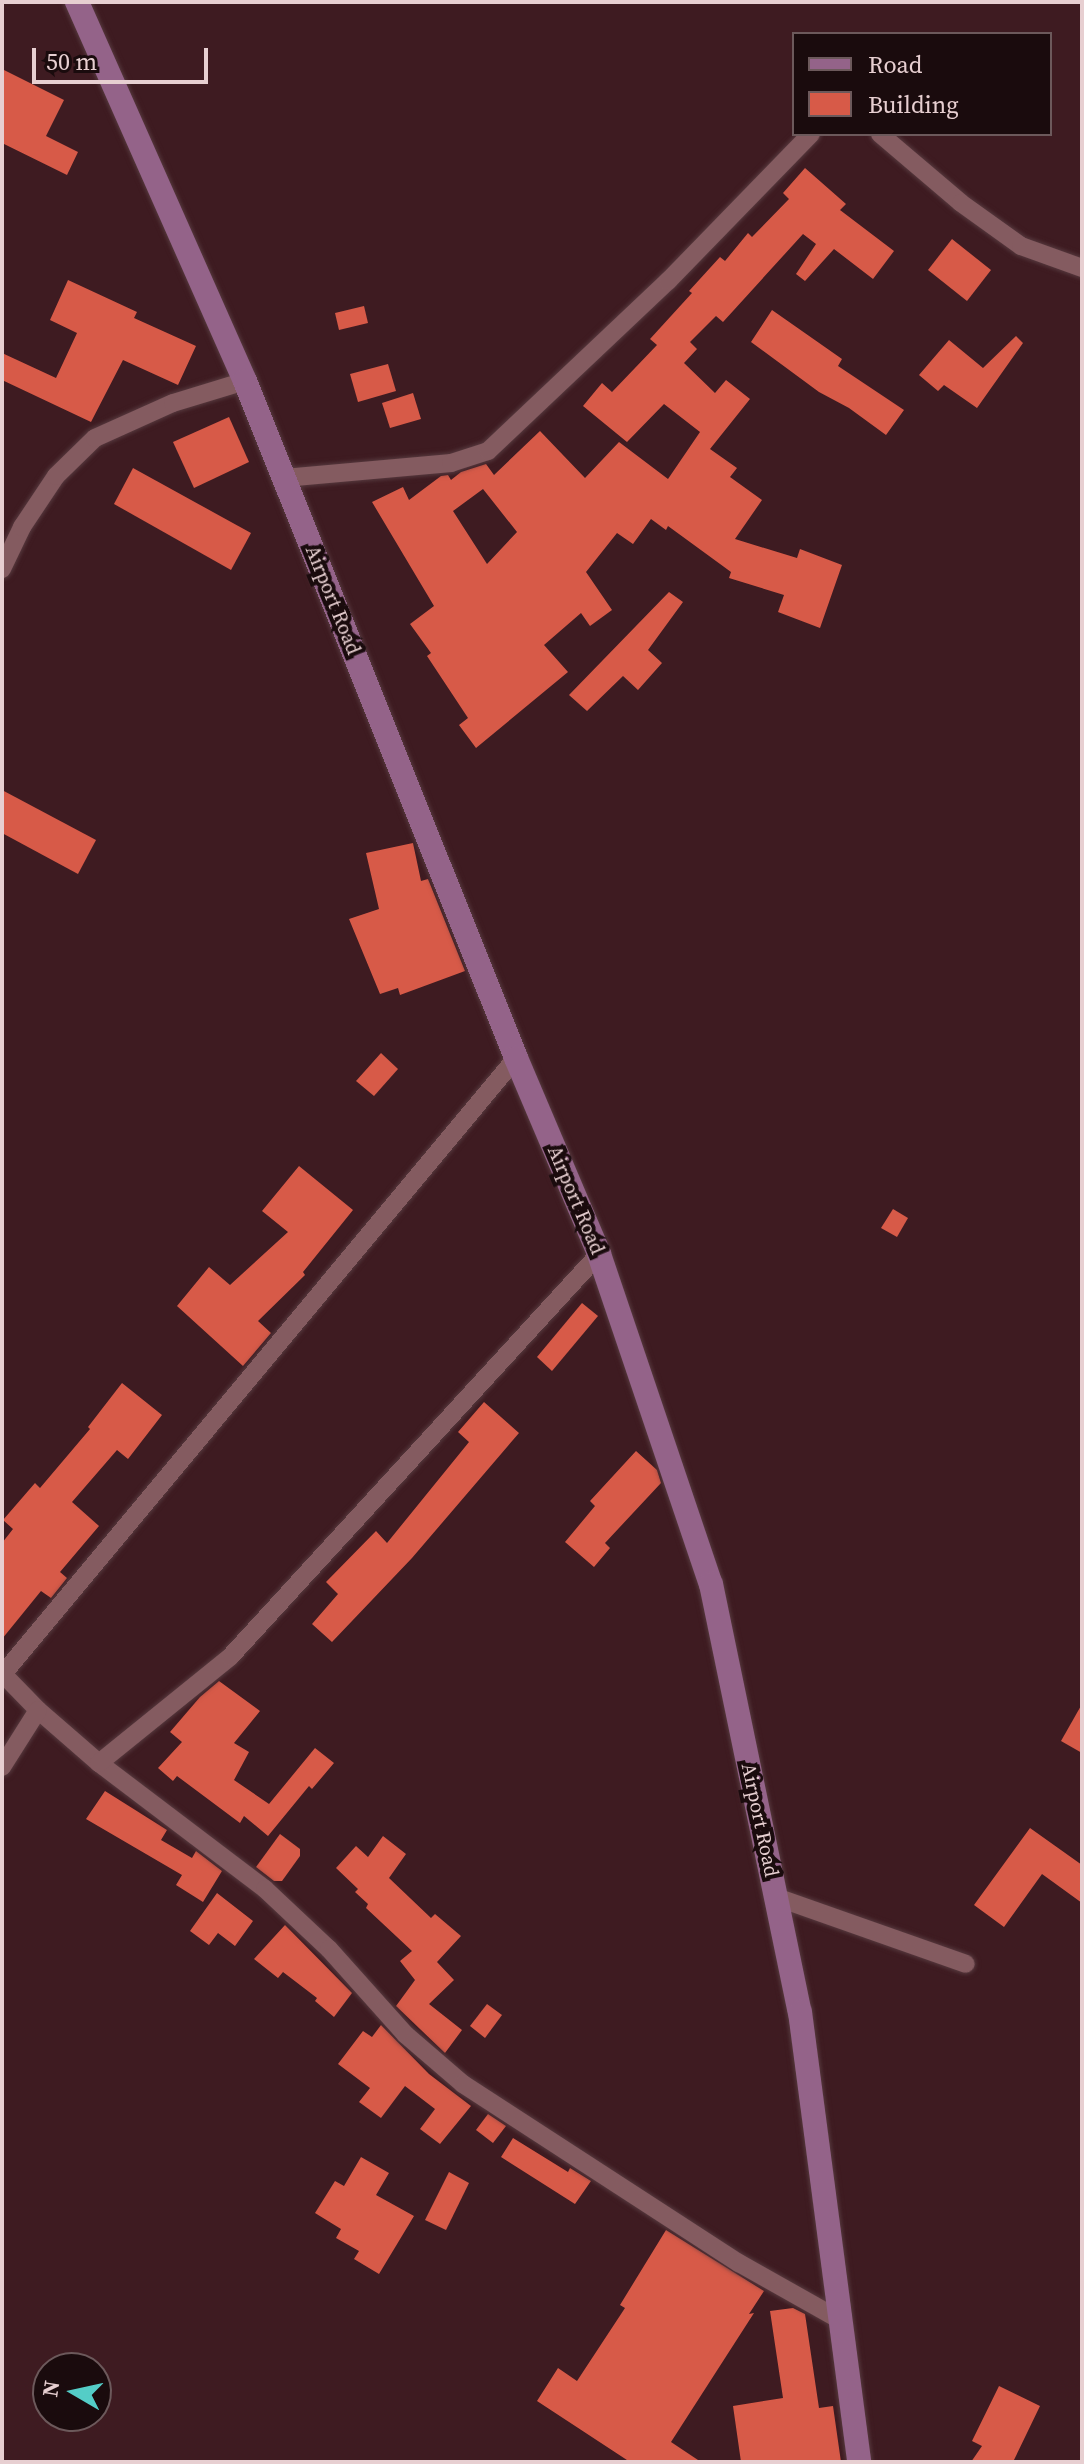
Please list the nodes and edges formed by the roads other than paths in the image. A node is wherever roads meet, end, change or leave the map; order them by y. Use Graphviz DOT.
graph roads {
  1 [pos="77,2"];
  2 [pos="809,136"];
  3 [pos="882,136"];
  4 [pos="1082,268"];
  5 [pos="245,381"];
  6 [pos="284,478"];
  7 [pos="2,569"];
  8 [pos="516,1058"];
  9 [pos="599,1254"];
  10 [pos="3,1674"];
  11 [pos="38,1710"];
  12 [pos="99,1763"];
  13 [pos="2,1767"];
  14 [pos="776,1897"];
  15 [pos="966,1964"];
  16 [pos="840,2320"];
  17 [pos="859,2462"];
  1 -- 5 [label="main road, Airport Road"];
  2 -- 6 [label="street"];
  3 -- 4 [label="street"];
  5 -- 6 [label="main road, Airport Road"];
  5 -- 7 [label="street"];
  6 -- 8 [label="main road, Airport Road"];
  8 -- 9 [label="main road, Airport Road"];
  8 -- 10 [label="street"];
  9 -- 12 [label="street"];
  9 -- 14 [label="main road, Airport Road"];
  10 -- 11 [label="street"];
  11 -- 12 [label="street"];
  11 -- 13 [label="street"];
  12 -- 16 [label="street"];
  14 -- 15 [label="street"];
  14 -- 16 [label="main road, Airport Road"];
  16 -- 17 [label="main road, Airport Road"];
}
